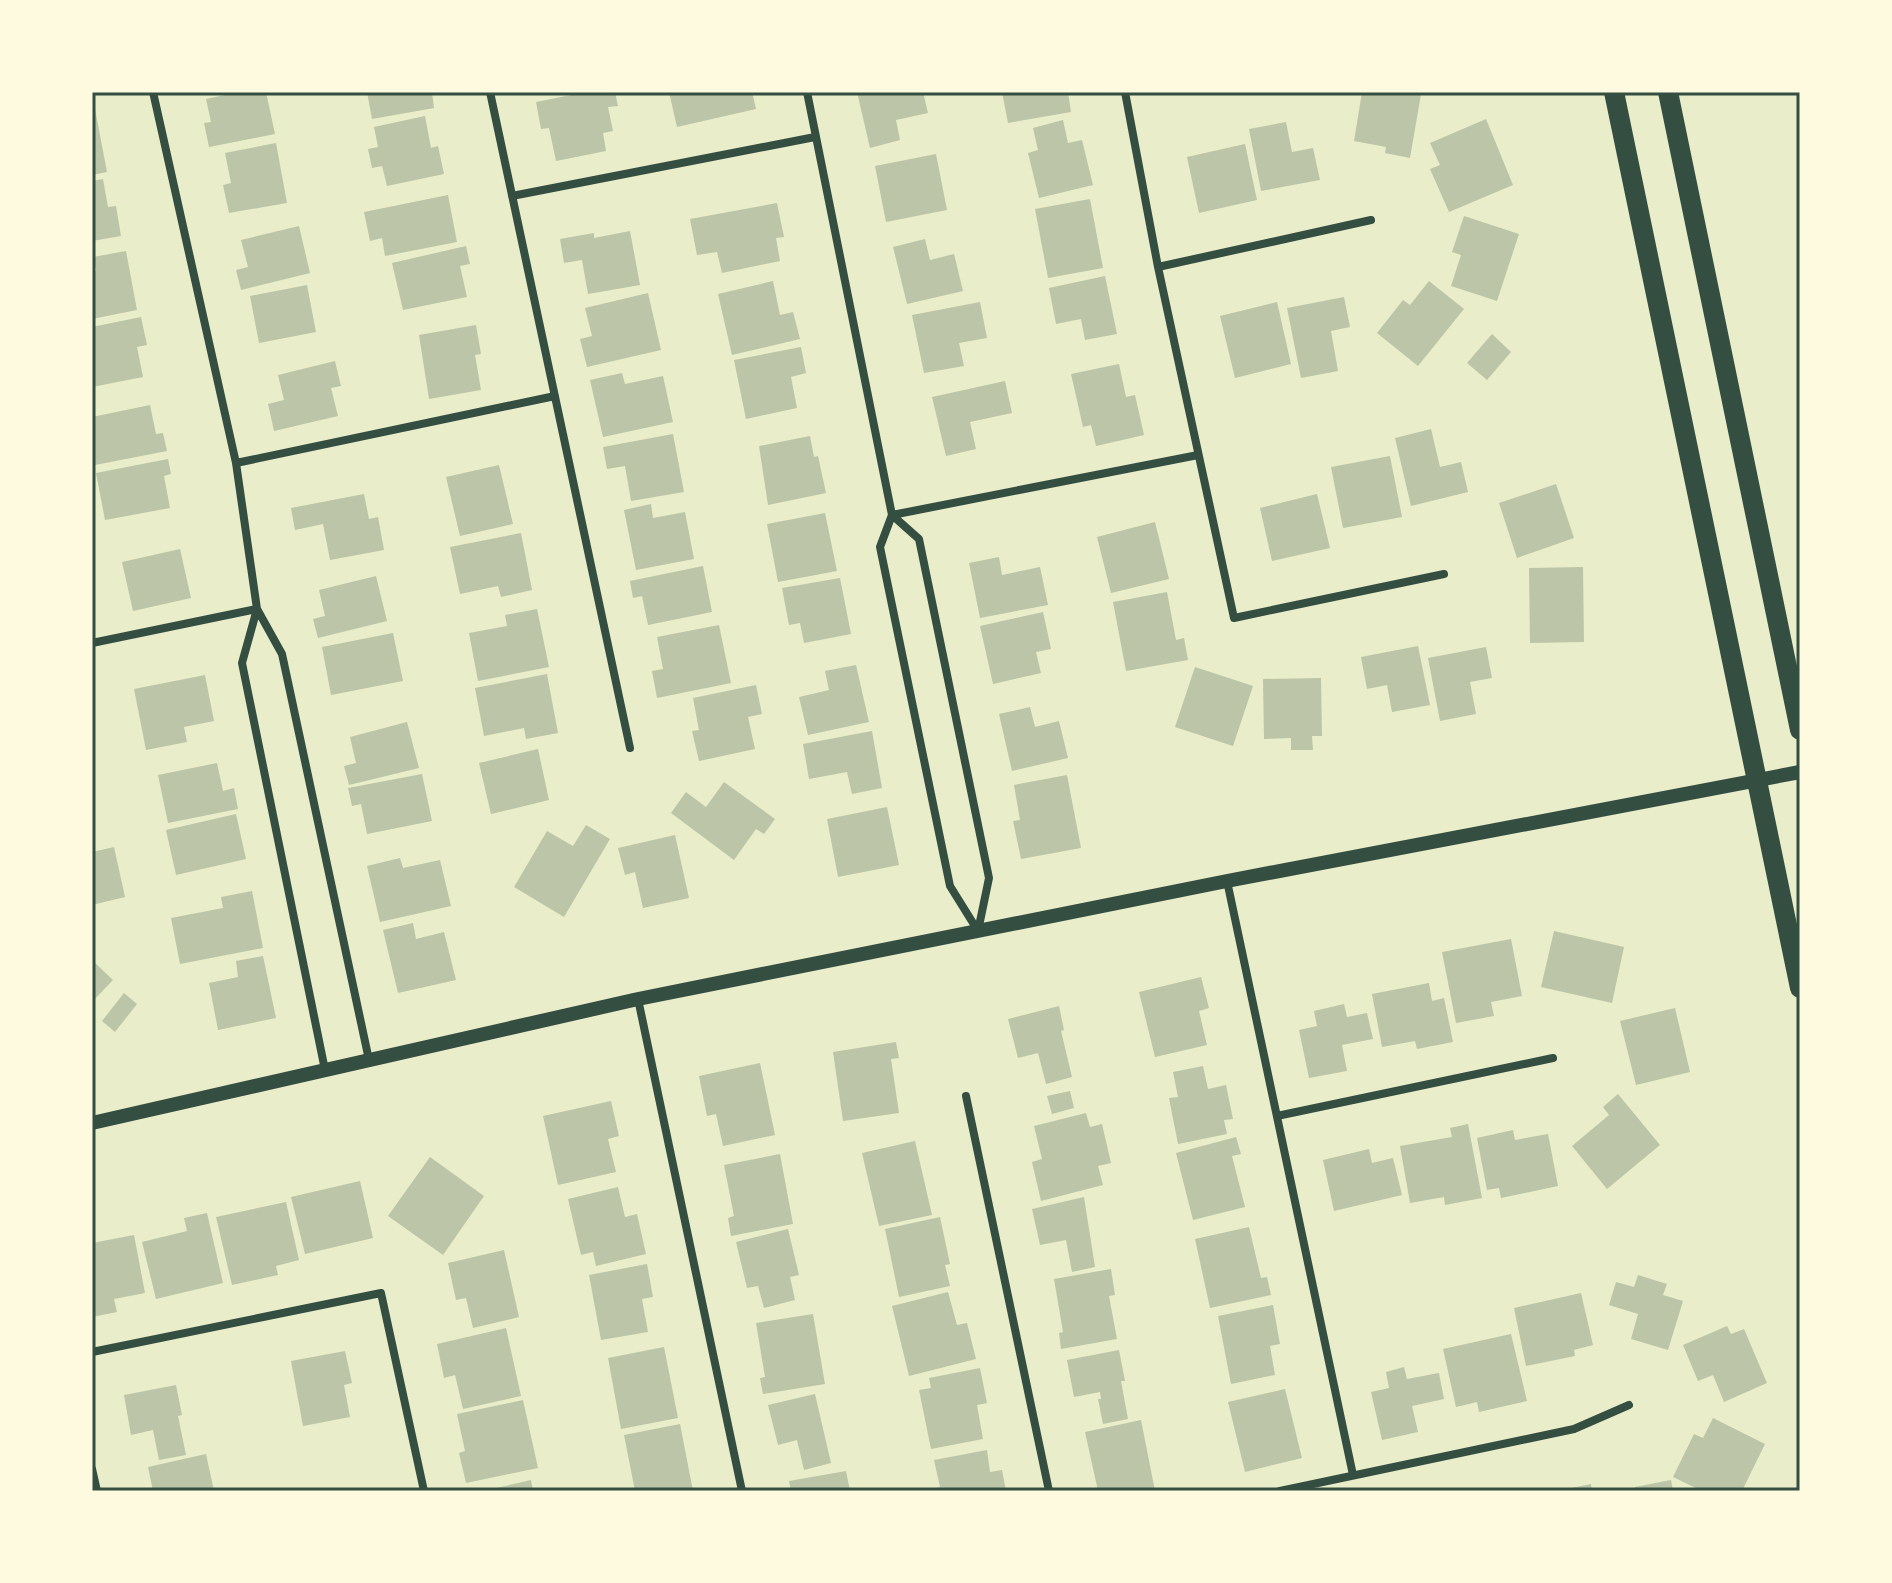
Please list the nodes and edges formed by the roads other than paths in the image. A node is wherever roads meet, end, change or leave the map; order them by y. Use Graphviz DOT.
graph roads {
  1 [pos="153,92"];
  2 [pos="490,92"];
  3 [pos="807,92"];
  4 [pos="1125,92"];
  5 [pos="1614,92"];
  6 [pos="1668,92"];
  7 [pos="815,137"];
  8 [pos="512,196"];
  9 [pos="1371,220"];
  10 [pos="1158,267"];
  11 [pos="555,396"];
  12 [pos="1198,455"];
  13 [pos="236,463"];
  14 [pos="892,515"];
  15 [pos="1444,574"];
  16 [pos="257,609"];
  17 [pos="92,643"];
  18 [pos="1800,730"];
  19 [pos="630,748"];
  20 [pos="1800,772"];
  21 [pos="1756,779"];
  22 [pos="1227,881"];
  23 [pos="978,931"];
  24 [pos="1800,988"];
  25 [pos="638,999"];
  26 [pos="1553,1058"];
  27 [pos="369,1060"];
  28 [pos="325,1070"];
  29 [pos="966,1096"];
  30 [pos="1277,1116"];
  31 [pos="92,1123"];
  32 [pos="92,1352"];
  33 [pos="1629,1405"];
  34 [pos="92,1469"];
  35 [pos="1353,1475"];
  36 [pos="97,1491"];
  37 [pos="424,1491"];
  38 [pos="742,1491"];
  39 [pos="1049,1491"];
  40 [pos="1280,1491"];
  1 -- 13 [label="street"];
  2 -- 8 [label="street"];
  3 -- 7 [label="street"];
  4 -- 10 [label="street"];
  5 -- 21 [label="main road"];
  6 -- 18 [label="main road"];
  7 -- 8 [label="street"];
  7 -- 14 [label="street"];
  8 -- 11 [label="street"];
  9 -- 10 [label="street"];
  10 -- 12 [label="street"];
  11 -- 13 [label="street"];
  11 -- 19 [label="street"];
  12 -- 14 [label="street"];
  12 -- 15 [label="street"];
  13 -- 16 [label="street"];
  14 -- 23 [label="street"];
  14 -- 23 [label="street"];
  16 -- 17 [label="street"];
  16 -- 27 [label="street"];
  16 -- 28 [label="street"];
  20 -- 21 [label="street"];
  21 -- 22 [label="street"];
  21 -- 24 [label="main road"];
  22 -- 23 [label="street"];
  22 -- 30 [label="street"];
  23 -- 25 [label="street"];
  25 -- 27 [label="street"];
  25 -- 38 [label="street"];
  26 -- 30 [label="street"];
  27 -- 28 [label="street"];
  28 -- 31 [label="street"];
  29 -- 39 [label="street"];
  30 -- 35 [label="street"];
  32 -- 37 [label="street"];
  33 -- 35 [label="street"];
  34 -- 36 [label="street"];
  35 -- 40 [label="street"];
}
